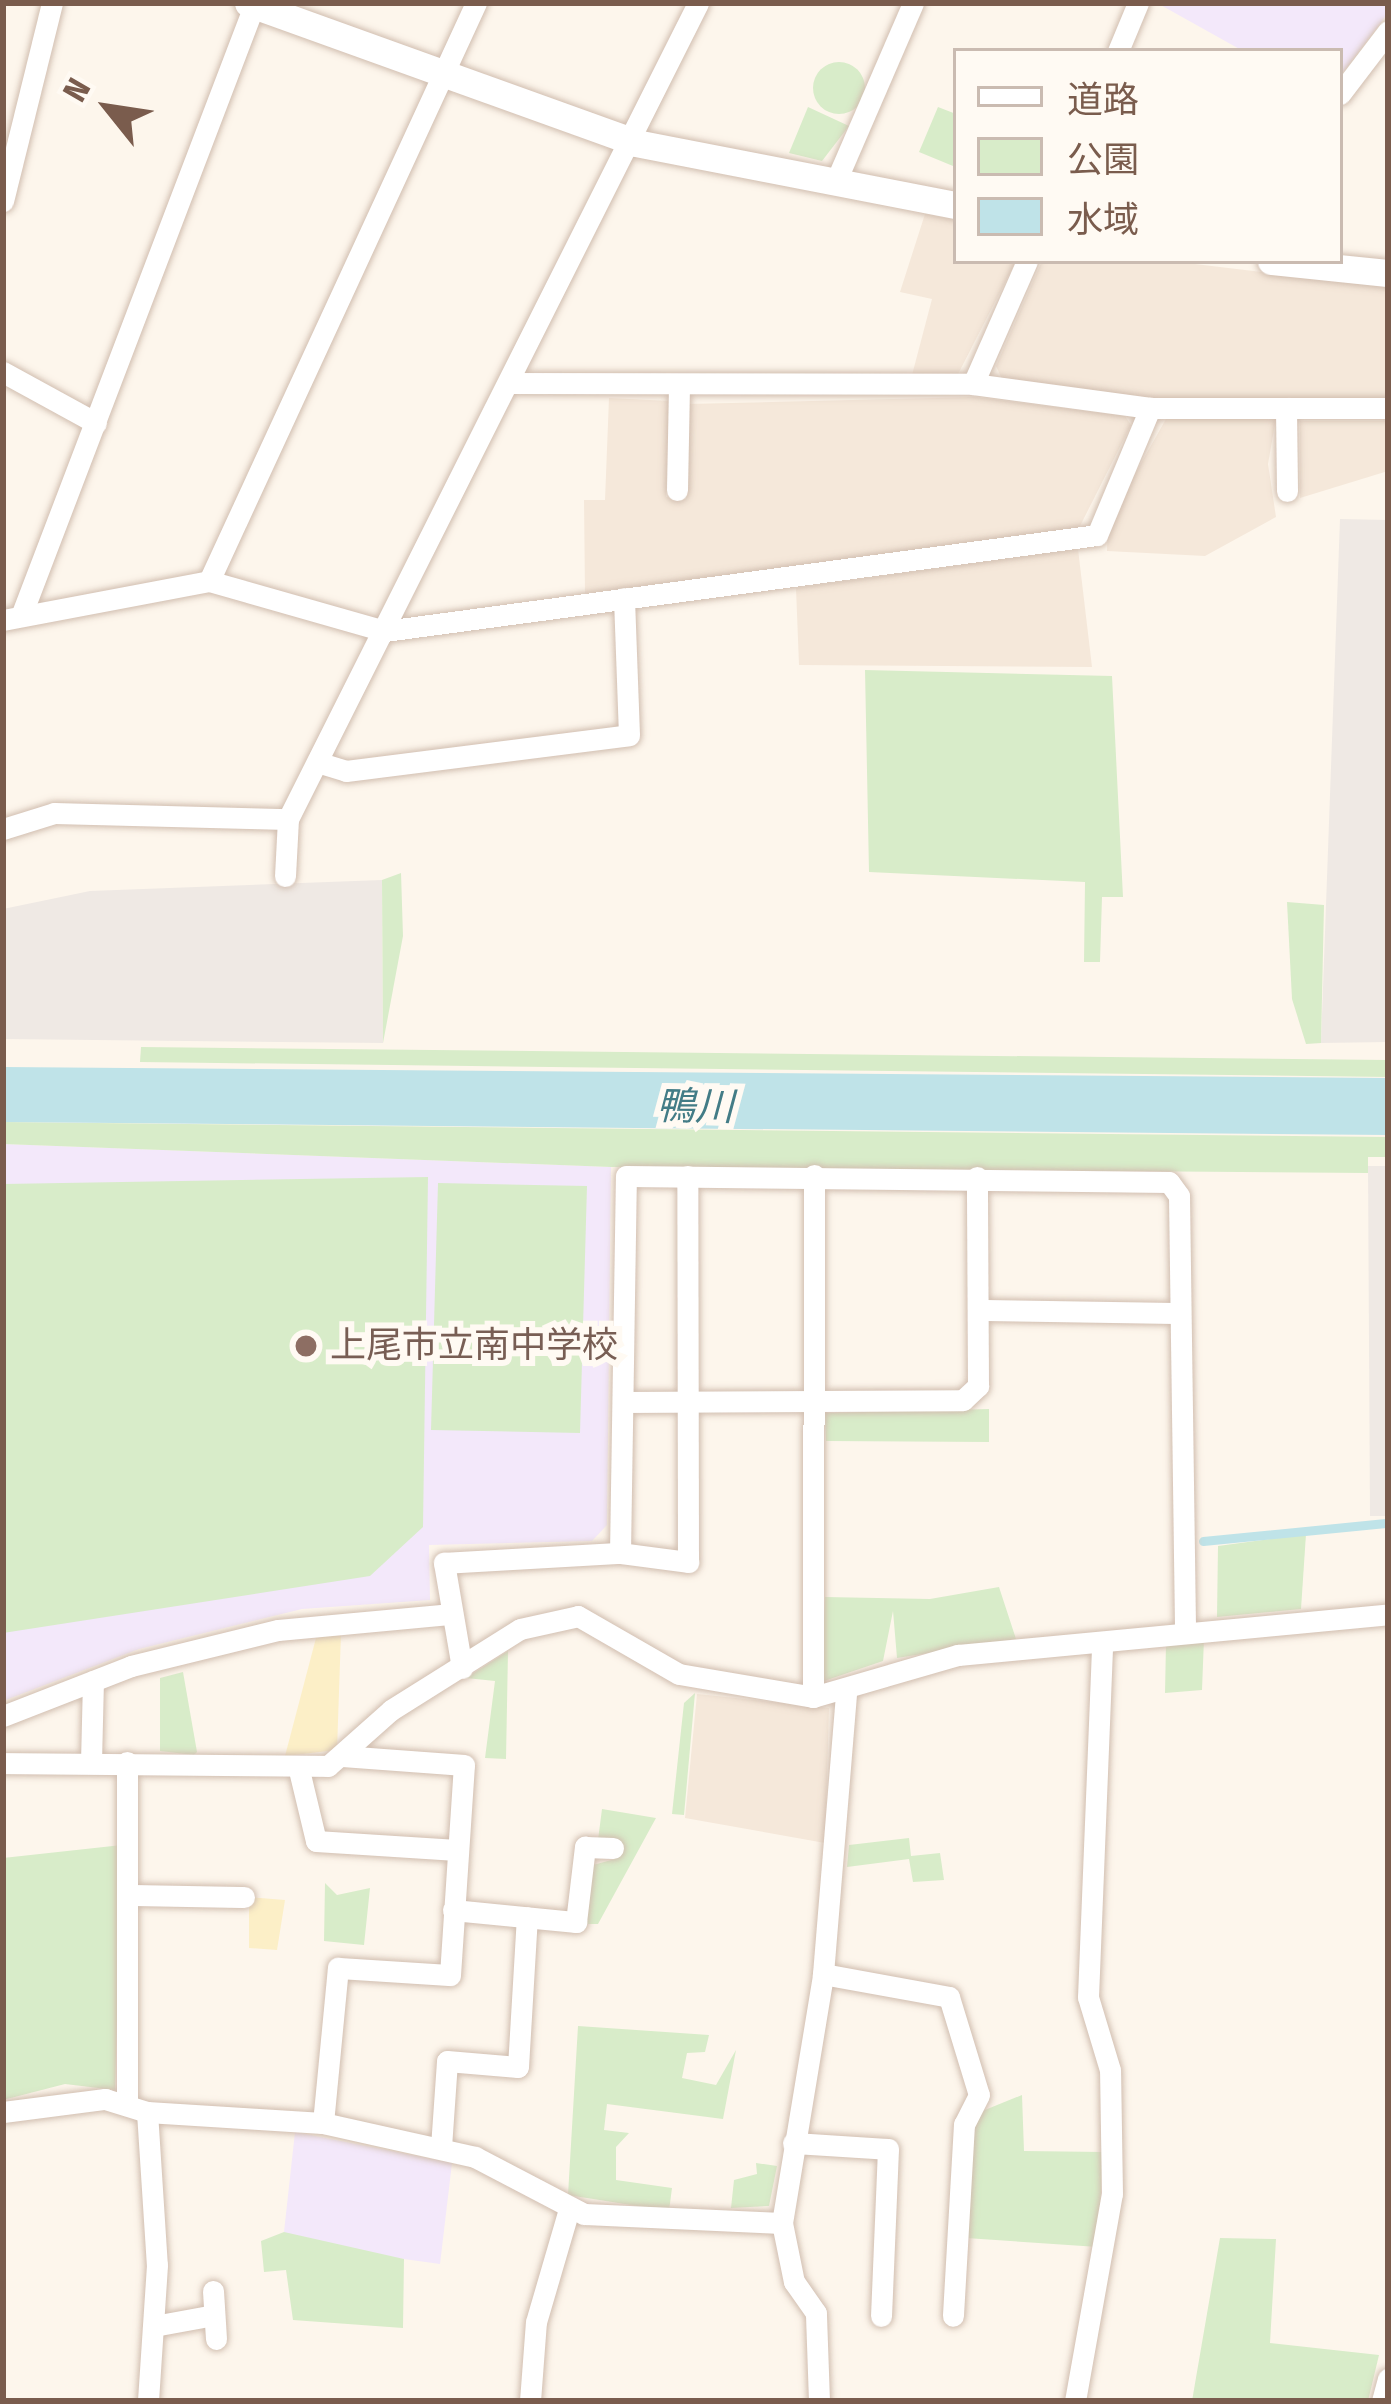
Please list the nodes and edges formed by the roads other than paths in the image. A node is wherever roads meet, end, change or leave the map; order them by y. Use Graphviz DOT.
graph roads {
  1 [pos="52,3"];
  2 [pos="476,3"];
  3 [pos="698,3"];
  4 [pos="913,3"];
  5 [pos="1138,3"];
  6 [pos="252,4"];
  7 [pos="1388,32"];
  8 [pos="1119,48"];
  9 [pos="440,71"];
  10 [pos="1343,90"];
  11 [pos="12,130"];
  12 [pos="636,143"];
  13 [pos="836,181"];
  14 [pos="3,201"];
  15 [pos="953,205"];
  16 [pos="1026,264"];
  17 [pos="1300,264"];
  18 [pos="1388,273"];
  19 [pos="3,372"];
  20 [pos="511,383"];
  21 [pos="679,384"];
  22 [pos="973,384"];
  23 [pos="1150,408"];
  24 [pos="1286,408"];
  25 [pos="1388,408"];
  26 [pos="96,423"];
  27 [pos="676,490"];
  28 [pos="1287,491"];
  29 [pos="209,581"];
  30 [pos="625,598"];
  31 [pos="12,618"];
  32 [pos="385,631"];
  33 [pos="317,762"];
  34 [pos="288,819"];
  35 [pos="3,829"];
  36 [pos="285,876"];
  37 [pos="814,1175"];
  38 [pos="687,1176"];
  39 [pos="977,1178"];
  40 [pos="980,1310"];
  41 [pos="1180,1313"];
  42 [pos="623,1402"];
  43 [pos="688,1403"];
  44 [pos="813,1405"];
  45 [pos="620,1553"];
  46 [pos="448,1614"];
  47 [pos="1388,1614"];
  48 [pos="1185,1628"];
  49 [pos="1102,1646"];
  50 [pos="462,1668"];
  51 [pos="93,1681"];
  52 [pos="847,1692"];
  53 [pos="813,1697"];
  54 [pos="3,1715"];
  55 [pos="342,1756"];
  56 [pos="91,1762"];
  57 [pos="127,1762"];
  58 [pos="3,1763"];
  59 [pos="298,1766"];
  60 [pos="613,1848"];
  61 [pos="458,1850"];
  62 [pos="130,1895"];
  63 [pos="244,1897"];
  64 [pos="453,1910"];
  65 [pos="526,1917"];
  66 [pos="823,1974"];
  67 [pos="137,2109"];
  68 [pos="3,2112"];
  69 [pos="323,2123"];
  70 [pos="793,2143"];
  71 [pos="441,2147"];
  72 [pos="569,2210"];
  73 [pos="782,2223"];
  74 [pos="213,2291"];
  75 [pos="214,2314"];
  76 [pos="880,2316"];
  77 [pos="953,2316"];
  78 [pos="154,2326"];
  79 [pos="215,2339"];
  80 [pos="1388,2379"];
  81 [pos="148,2401"];
  82 [pos="530,2401"];
  83 [pos="819,2401"];
  84 [pos="1075,2401"];
  85 [pos="1382,2401"];
  1 -- 11 [label="street"];
  2 -- 9 [label="street"];
  3 -- 12 [label="street"];
  4 -- 13 [label="street"];
  5 -- 8 [label="street"];
  6 -- 9 [label="street"];
  6 -- 26 [label="street"];
  7 -- 10 [label="street"];
  9 -- 12 [label="street"];
  9 -- 29 [label="street"];
  11 -- 14 [label="street"];
  12 -- 13 [label="street"];
  12 -- 20 [label="street"];
  13 -- 15 [label="street"];
  16 -- 22 [label="street"];
  17 -- 18 [label="street"];
  19 -- 26 [label="street"];
  20 -- 21 [label="street"];
  20 -- 32 [label="street"];
  21 -- 22 [label="street"];
  21 -- 27 [label="street"];
  22 -- 23 [label="street"];
  23 -- 24 [label="street"];
  23 -- 30 [label="street"];
  24 -- 25 [label="street"];
  24 -- 28 [label="street"];
  26 -- 31 [label="street"];
  29 -- 31 [label="street"];
  29 -- 32 [label="street"];
  30 -- 32 [label="street"];
  30 -- 33 [label="street"];
  32 -- 33 [label="street"];
  33 -- 34 [label="street"];
  34 -- 35 [label="street"];
  34 -- 36 [label="street"];
  37 -- 38 [label="street"];
  37 -- 39 [label="street"];
  37 -- 44 [label="street"];
  38 -- 42 [label="street"];
  38 -- 43 [label="street"];
  39 -- 40 [label="street"];
  39 -- 41 [label="street"];
  40 -- 41 [label="street"];
  40 -- 44 [label="street"];
  41 -- 48 [label="street"];
  42 -- 43 [label="street"];
  42 -- 45 [label="street"];
  43 -- 44 [label="street"];
  43 -- 45 [label="street"];
  44 -- 53 [label="street"];
  45 -- 46 [label="street"];
  46 -- 50 [label="street"];
  46 -- 51 [label="street"];
  47 -- 48 [label="street"];
  48 -- 49 [label="street"];
  49 -- 52 [label="street"];
  49 -- 84 [label="street"];
  50 -- 53 [label="street"];
  50 -- 55 [label="street"];
  51 -- 54 [label="street"];
  51 -- 56 [label="street"];
  52 -- 53 [label="street"];
  52 -- 66 [label="street"];
  55 -- 59 [label="street"];
  55 -- 61 [label="street"];
  56 -- 57 [label="street"];
  56 -- 58 [label="street"];
  57 -- 59 [label="street"];
  57 -- 62 [label="street"];
  59 -- 61 [label="street"];
  60 -- 65 [label="street"];
  61 -- 64 [label="street"];
  62 -- 63 [label="street"];
  62 -- 67 [label="street"];
  64 -- 65 [label="street"];
  64 -- 69 [label="street"];
  65 -- 71 [label="street"];
  66 -- 70 [label="street"];
  66 -- 77 [label="street"];
  67 -- 68 [label="street"];
  67 -- 69 [label="street"];
  67 -- 78 [label="street"];
  69 -- 71 [label="street"];
  70 -- 73 [label="street"];
  70 -- 76 [label="street"];
  71 -- 72 [label="street"];
  72 -- 73 [label="street"];
  72 -- 82 [label="street"];
  73 -- 83 [label="street"];
  74 -- 75 [label="street"];
  75 -- 78 [label="street"];
  75 -- 79 [label="street"];
  78 -- 81 [label="street"];
  80 -- 85 [label="street"];
}
